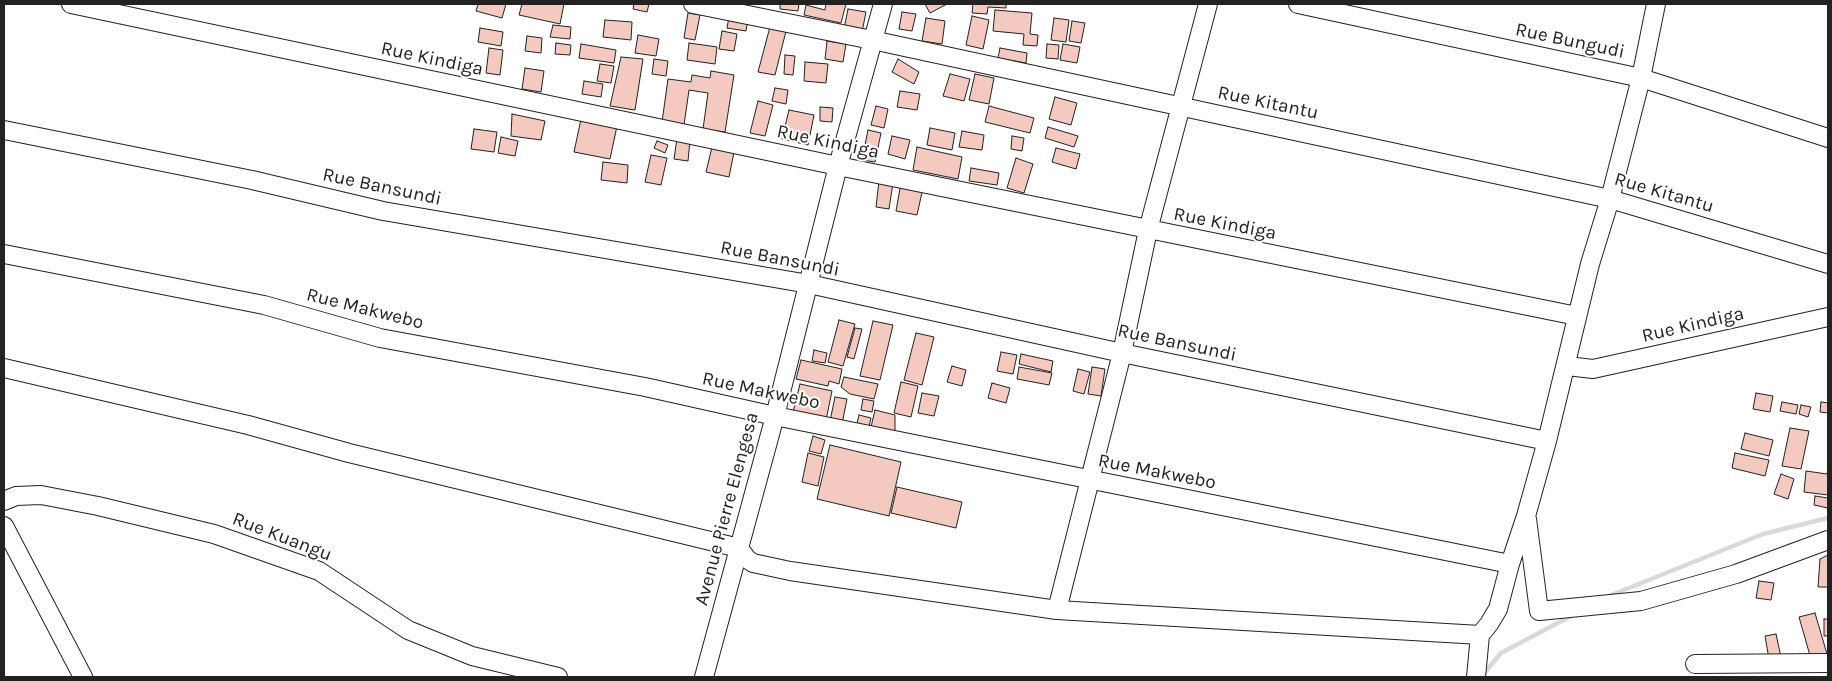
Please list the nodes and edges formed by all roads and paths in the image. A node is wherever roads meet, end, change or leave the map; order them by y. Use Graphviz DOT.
graph roads {
  1 [pos="72,4"];
  2 [pos="693,4"];
  3 [pos="883,4"];
  4 [pos="1208,4"];
  5 [pos="1298,4"];
  6 [pos="1656,4"];
  7 [pos="872,40"];
  8 [pos="1641,78"];
  9 [pos="1180,106"];
  10 [pos="4,130"];
  11 [pos="1828,138"];
  12 [pos="838,166"];
  13 [pos="1610,199"];
  14 [pos="1148,230"];
  15 [pos="4,254"];
  16 [pos="1828,264"];
  17 [pos="809,284"];
  18 [pos="1577,316"];
  19 [pos="1828,317"];
  20 [pos="1122,353"];
  21 [pos="1567,366"];
  22 [pos="4,368"];
  23 [pos="775,416"];
  24 [pos="1547,441"];
  25 [pos="1089,480"];
  26 [pos="4,501"];
  27 [pos="1526,516"];
  28 [pos="4,526"];
  29 [pos="1828,540"];
  30 [pos="739,548"];
  31 [pos="1510,564"];
  32 [pos="1057,610"];
  33 [pos="1480,635"];
  34 [pos="1828,663"];
  35 [pos="1695,664"];
  36 [pos="83,677"];
  37 [pos="558,677"];
  38 [pos="704,677"];
  39 [pos="1476,677"];
  1 -- 12 [label="street, Rue Kindiga"];
  2 -- 7 [label="street, Rue Kitantu"];
  3 -- 7 [label="street, Avenue Pierre Elengesa"];
  4 -- 9 [label="street"];
  5 -- 8 [label="street, Rue Bungudi"];
  6 -- 8 [label="street"];
  7 -- 9 [label="street, Rue Kitantu"];
  7 -- 12 [label="street, Avenue Pierre Elengesa"];
  8 -- 11 [label="street, Rue Bungudi"];
  8 -- 13 [label="street"];
  9 -- 13 [label="street, Rue Kitantu"];
  9 -- 14 [label="street"];
  10 -- 17 [label="street, Rue Bansundi"];
  12 -- 14 [label="street, Rue Kindiga"];
  12 -- 17 [label="street, Avenue Pierre Elengesa"];
  13 -- 16 [label="street, Rue Kitantu"];
  13 -- 18 [label="street"];
  14 -- 18 [label="street, Rue Kindiga"];
  14 -- 20 [label="street"];
  15 -- 23 [label="street, Rue Makwebo"];
  17 -- 20 [label="street, Rue Bansundi"];
  17 -- 23 [label="street, Avenue Pierre Elengesa"];
  18 -- 21 [label="street"];
  19 -- 21 [label="street, Rue Kindiga"];
  20 -- 24 [label="street, Rue Bansundi"];
  20 -- 25 [label="street"];
  21 -- 24 [label="street"];
  22 -- 30 [label="street"];
  23 -- 25 [label="street, Rue Makwebo"];
  23 -- 30 [label="street, Avenue Pierre Elengesa"];
  24 -- 27 [label="street"];
  25 -- 31 [label="street, Rue Makwebo"];
  25 -- 32 [label="street"];
  26 -- 37 [label="street, Rue Kuangu"];
  27 -- 29 [label="street"];
  27 -- 31 [label="street"];
  28 -- 36 [label="street"];
  30 -- 32 [label="street"];
  30 -- 38 [label="street, Avenue Pierre Elengesa"];
  31 -- 33 [label="street"];
  32 -- 33 [label="street"];
  33 -- 39 [label="street"];
  34 -- 35 [label="street"];
}
